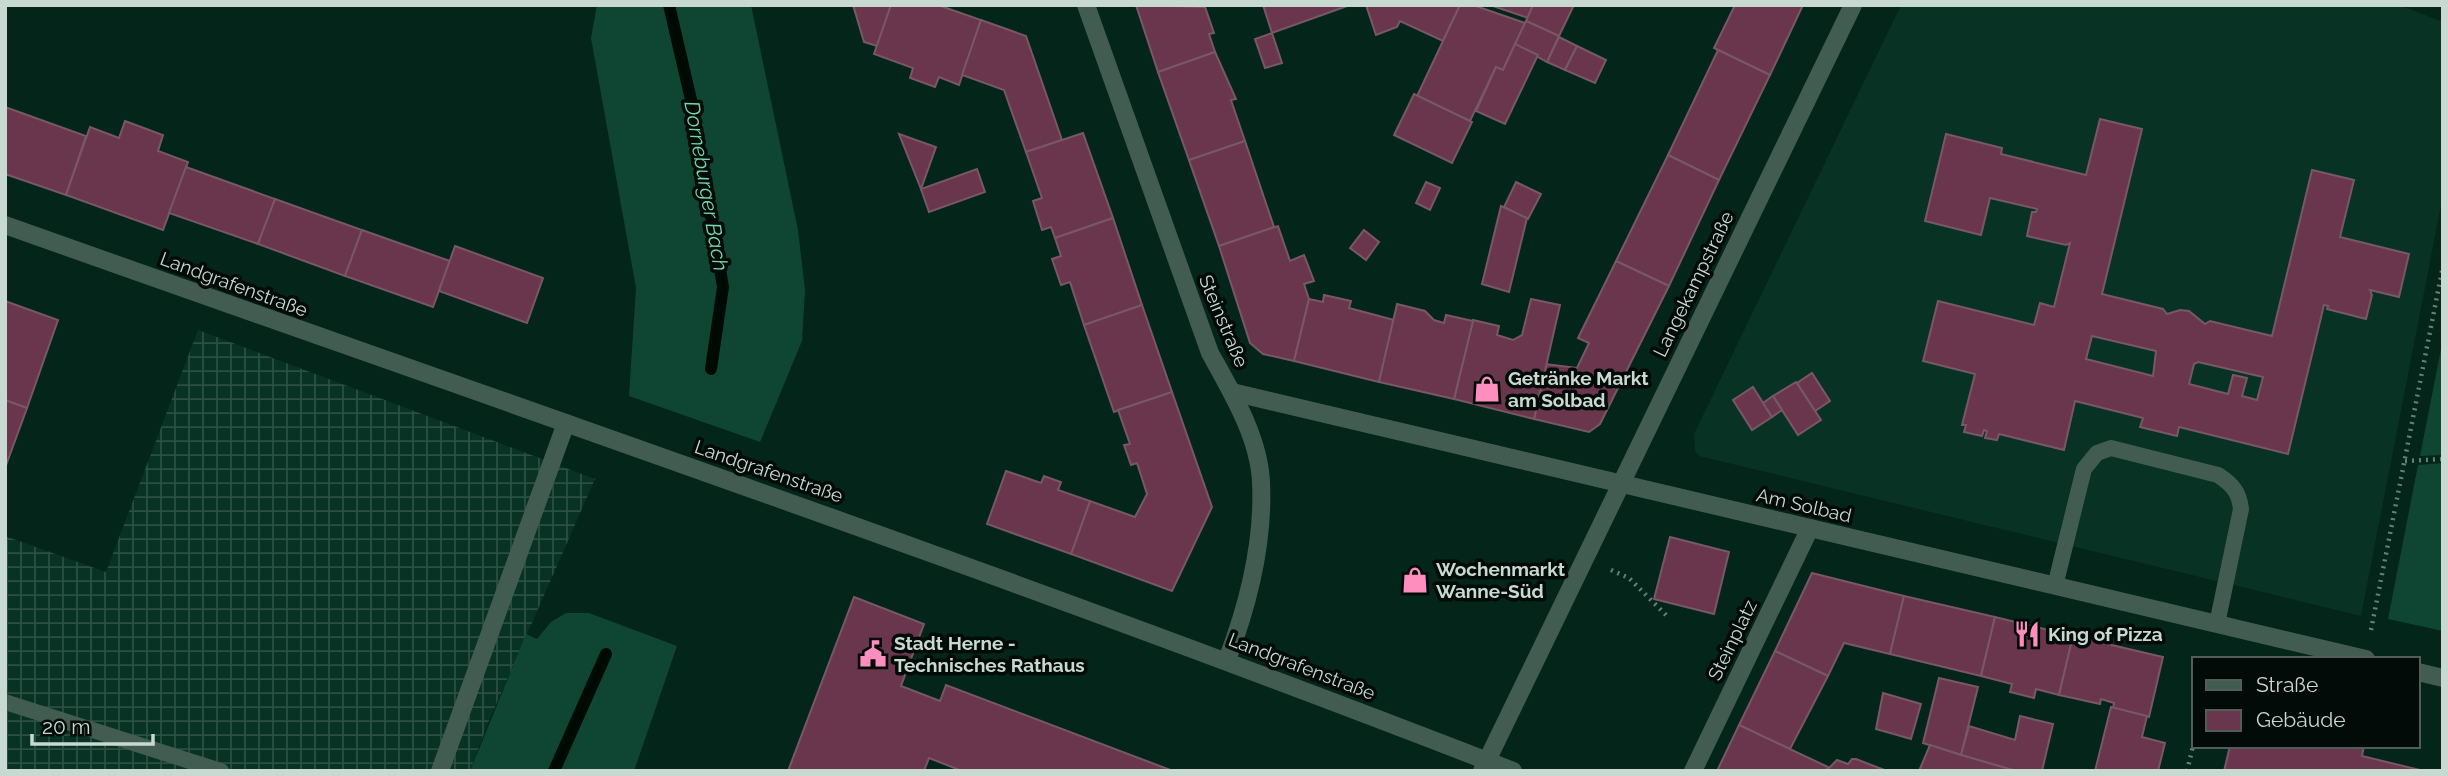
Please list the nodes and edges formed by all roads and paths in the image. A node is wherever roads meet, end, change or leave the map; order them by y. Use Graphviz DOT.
graph roads {
  1 [pos="1086,5"];
  2 [pos="1853,5"];
  3 [pos="5,225"];
  4 [pos="2443,266"];
  5 [pos="1232,392"];
  6 [pos="566,423"];
  7 [pos="2443,459"];
  8 [pos="2405,461"];
  9 [pos="1619,484"];
  10 [pos="1810,528"];
  11 [pos="1586,557"];
  12 [pos="2055,586"];
  13 [pos="1666,615"];
  14 [pos="2217,624"];
  15 [pos="2357,657"];
  16 [pos="2366,657"];
  17 [pos="1227,660"];
  18 [pos="2420,672"];
  19 [pos="2443,678"];
  20 [pos="5,702"];
  21 [pos="2193,748"];
  22 [pos="1484,766"];
  23 [pos="221,771"];
  24 [pos="440,771"];
  25 [pos="1513,771"];
  26 [pos="1693,771"];
  27 [pos="2188,771"];
  1 -- 5 [label="street, Steinstraße"];
  2 -- 9 [label="street, Langekampstraße"];
  3 -- 6 [label="street, Landgrafenstraße"];
  4 -- 8 [label="path"];
  5 -- 9 [label="street, Am Solbad"];
  5 -- 17 [label="street, Steinstraße"];
  6 -- 17 [label="street, Landgrafenstraße"];
  6 -- 24 [label="street"];
  7 -- 8 [label="path"];
  8 -- 16 [label="path"];
  9 -- 10 [label="street, Am Solbad"];
  9 -- 11 [label="street, Langekampstraße"];
  10 -- 12 [label="street, Am Solbad"];
  10 -- 26 [label="street, Steinplatz"];
  11 -- 13 [label="path"];
  11 -- 22 [label="street, Langekampstraße"];
  12 -- 14 [label="street, Am Solbad"];
  12 -- 14 [label="lane"];
  14 -- 15 [label="street, Am Solbad"];
  17 -- 22 [label="street, Landgrafenstraße"];
  18 -- 19 [label="street"];
  20 -- 23 [label="lane"];
  21 -- 27 [label="path"];
  22 -- 25 [label="street, Landgrafenstraße"];
}
